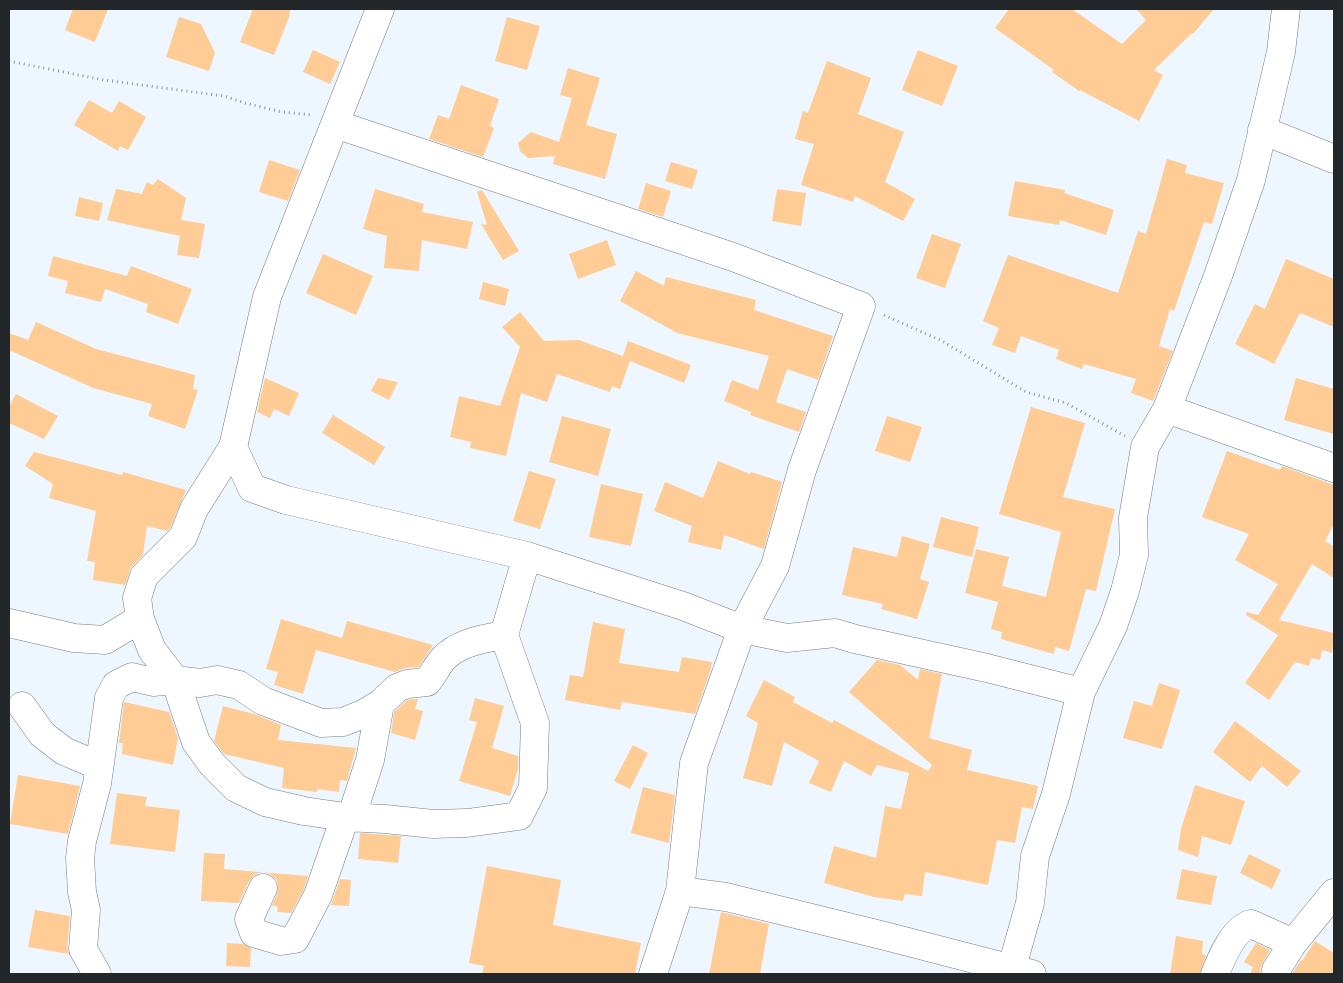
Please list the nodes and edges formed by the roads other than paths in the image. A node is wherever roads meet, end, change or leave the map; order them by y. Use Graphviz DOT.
graph roads {
  1 [pos="380,9"];
  2 [pos="1286,9"];
  3 [pos="337,121"];
  4 [pos="1262,130"];
  5 [pos="1334,159"];
  6 [pos="1166,409"];
  7 [pos="232,447"];
  8 [pos="1334,468"];
  9 [pos="527,556"];
  10 [pos="140,619"];
  11 [pos="9,623"];
  12 [pos="742,629"];
  13 [pos="504,635"];
  14 [pos="175,680"];
  15 [pos="1081,692"];
  16 [pos="380,704"];
  17 [pos="22,706"];
  18 [pos="99,766"];
  19 [pos="348,817"];
  20 [pos="263,888"];
  21 [pos="680,891"];
  22 [pos="1334,893"];
  23 [pos="1293,943"];
  24 [pos="1276,970"];
  25 [pos="1017,972"];
  26 [pos="97,974"];
  27 [pos="653,974"];
  28 [pos="1215,974"];
  1 -- 3 [label="street"];
  2 -- 4 [label="street"];
  3 -- 7 [label="street"];
  3 -- 12 [label="street"];
  4 -- 5 [label="street"];
  4 -- 6 [label="street"];
  6 -- 8 [label="street"];
  6 -- 15 [label="street"];
  7 -- 9 [label="street"];
  7 -- 10 [label="street"];
  9 -- 12 [label="street"];
  9 -- 13 [label="street"];
  10 -- 11 [label="street"];
  10 -- 14 [label="street"];
  12 -- 15 [label="street"];
  12 -- 21 [label="street"];
  13 -- 16 [label="street"];
  13 -- 19 [label="street"];
  14 -- 16 [label="street"];
  14 -- 18 [label="street"];
  14 -- 19 [label="street"];
  15 -- 25 [label="street"];
  16 -- 19 [label="street"];
  17 -- 18 [label="street"];
  18 -- 26 [label="street"];
  19 -- 20 [label="street"];
  21 -- 25 [label="street"];
  21 -- 27 [label="street"];
  22 -- 23 [label="street"];
  23 -- 24 [label="street"];
  23 -- 28 [label="street"];
}
